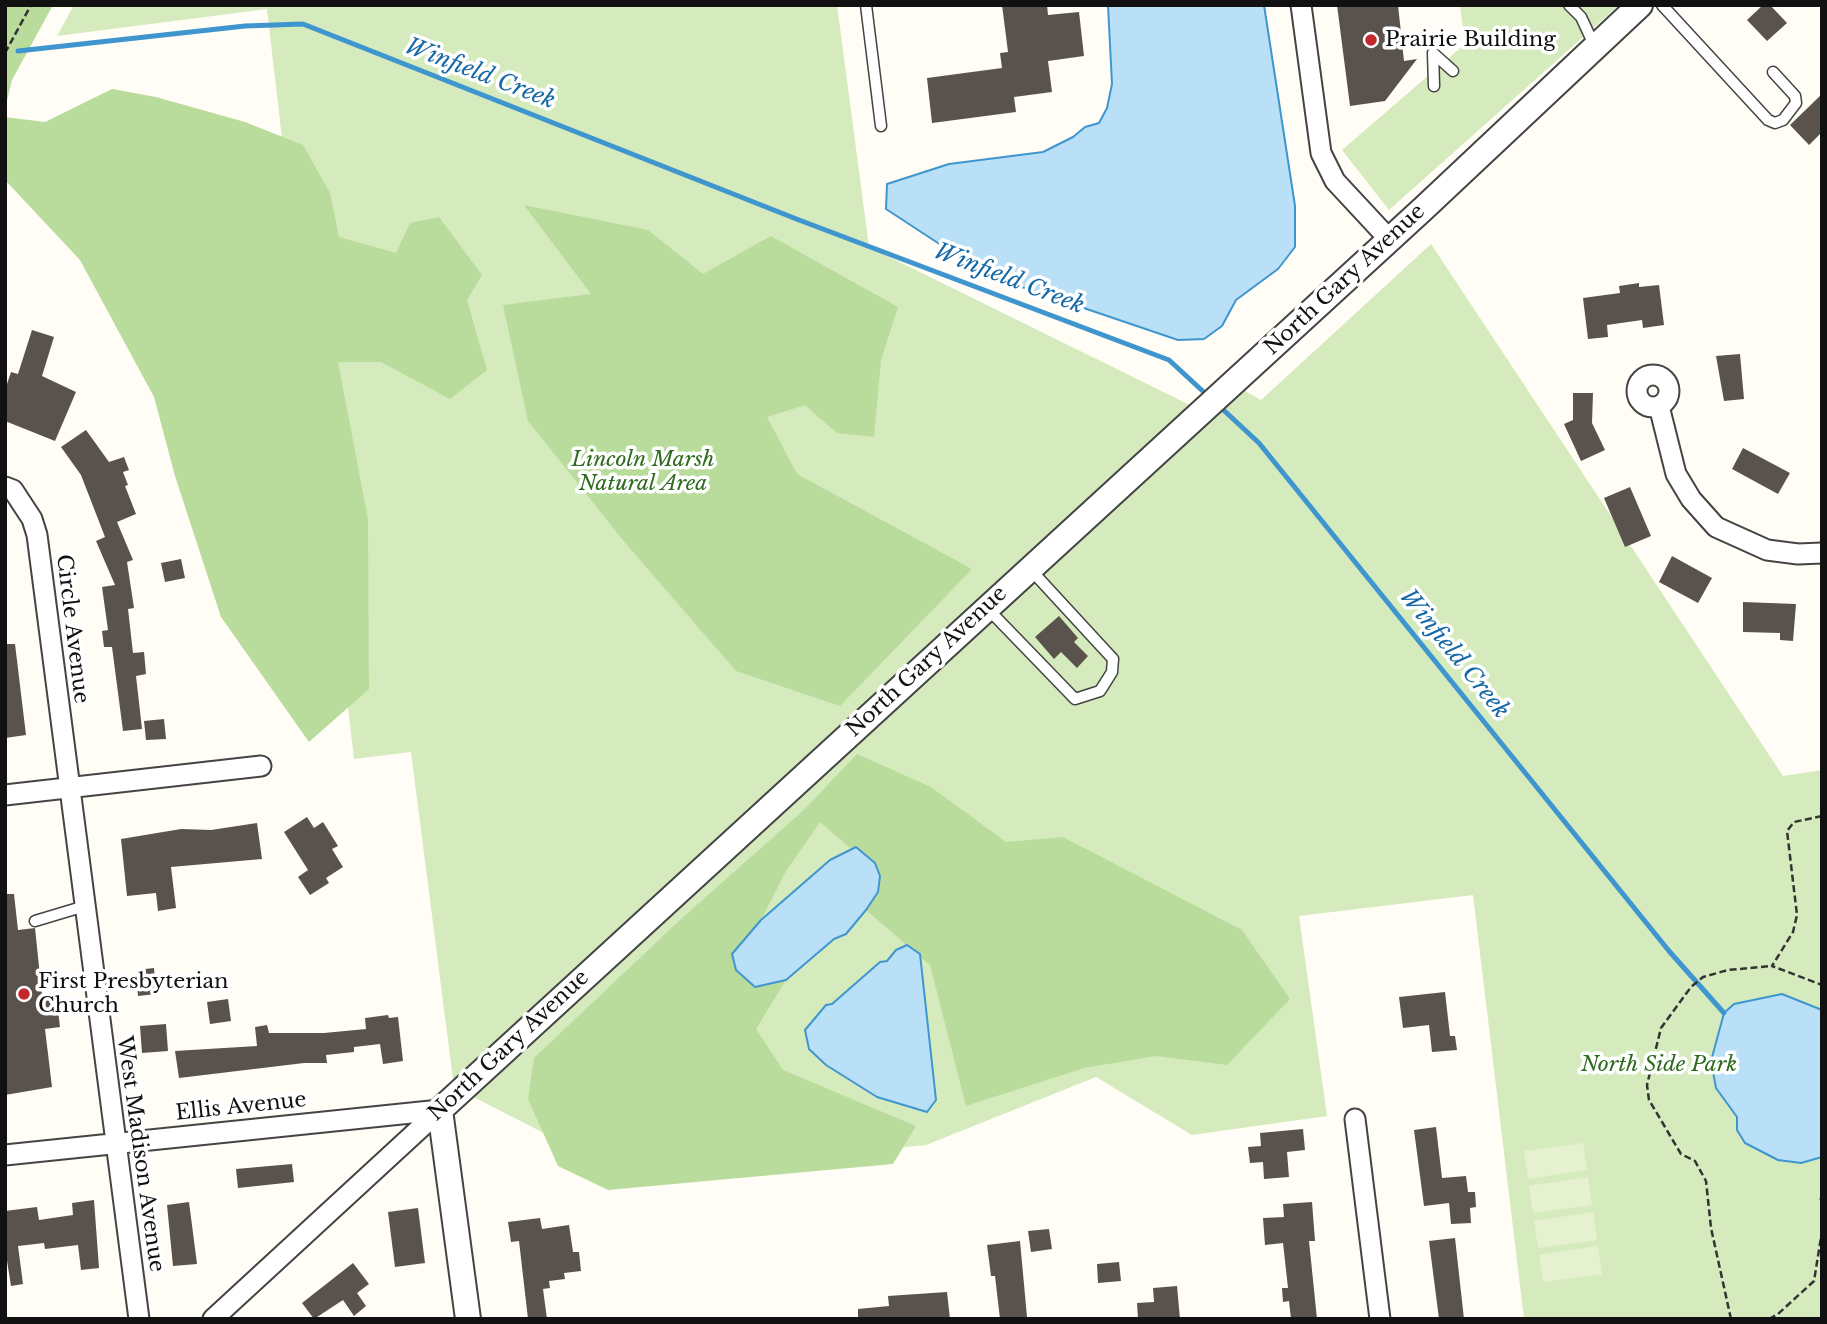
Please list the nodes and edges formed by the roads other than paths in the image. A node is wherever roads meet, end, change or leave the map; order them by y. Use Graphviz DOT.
graph roads {
  1 [pos="866,5"];
  2 [pos="1301,5"];
  3 [pos="1569,5"];
  4 [pos="1584,5"];
  5 [pos="1640,5"];
  6 [pos="1662,5"];
  7 [pos="1581,17"];
  8 [pos="1595,47"];
  9 [pos="1453,71"];
  10 [pos="1773,72"];
  11 [pos="1434,86"];
  12 [pos="881,126"];
  13 [pos="1388,239"];
  14 [pos="1659,406"];
  15 [pos="5,487"];
  16 [pos="1822,553"];
  17 [pos="1030,568"];
  18 [pos="987,607"];
  19 [pos="261,766"];
  20 [pos="69,788"];
  21 [pos="5,795"];
  22 [pos="85,906"];
  23 [pos="35,921"];
  24 [pos="440,1110"];
  25 [pos="1354,1119"];
  26 [pos="115,1143"];
  27 [pos="5,1155"];
  28 [pos="139,1319"];
  29 [pos="213,1319"];
  30 [pos="468,1319"];
  31 [pos="1380,1319"];
  1 -- 12 [label="lane"];
  2 -- 13 [label="street"];
  3 -- 7 [label="lane"];
  4 -- 7 [label="lane"];
  5 -- 8 [label="street, North Gary Avenue"];
  6 -- 10 [label="lane"];
  7 -- 8 [label="lane"];
  8 -- 13 [label="street, North Gary Avenue"];
  9 -- 11 [label="lane"];
  13 -- 17 [label="street, North Gary Avenue"];
  14 -- 16 [label="street"];
  15 -- 20 [label="street, Circle Avenue"];
  17 -- 18 [label="street, North Gary Avenue"];
  17 -- 18 [label="lane"];
  18 -- 24 [label="street, North Gary Avenue"];
  19 -- 20 [label="street"];
  20 -- 21 [label="street"];
  20 -- 22 [label="street, West Madison Avenue"];
  22 -- 23 [label="lane"];
  22 -- 26 [label="street, West Madison Avenue"];
  24 -- 26 [label="street, Ellis Avenue"];
  24 -- 29 [label="street, North Gary Avenue"];
  24 -- 30 [label="street"];
  25 -- 31 [label="street"];
  26 -- 27 [label="street, Ellis Avenue"];
  26 -- 28 [label="street, West Madison Avenue"];
}
